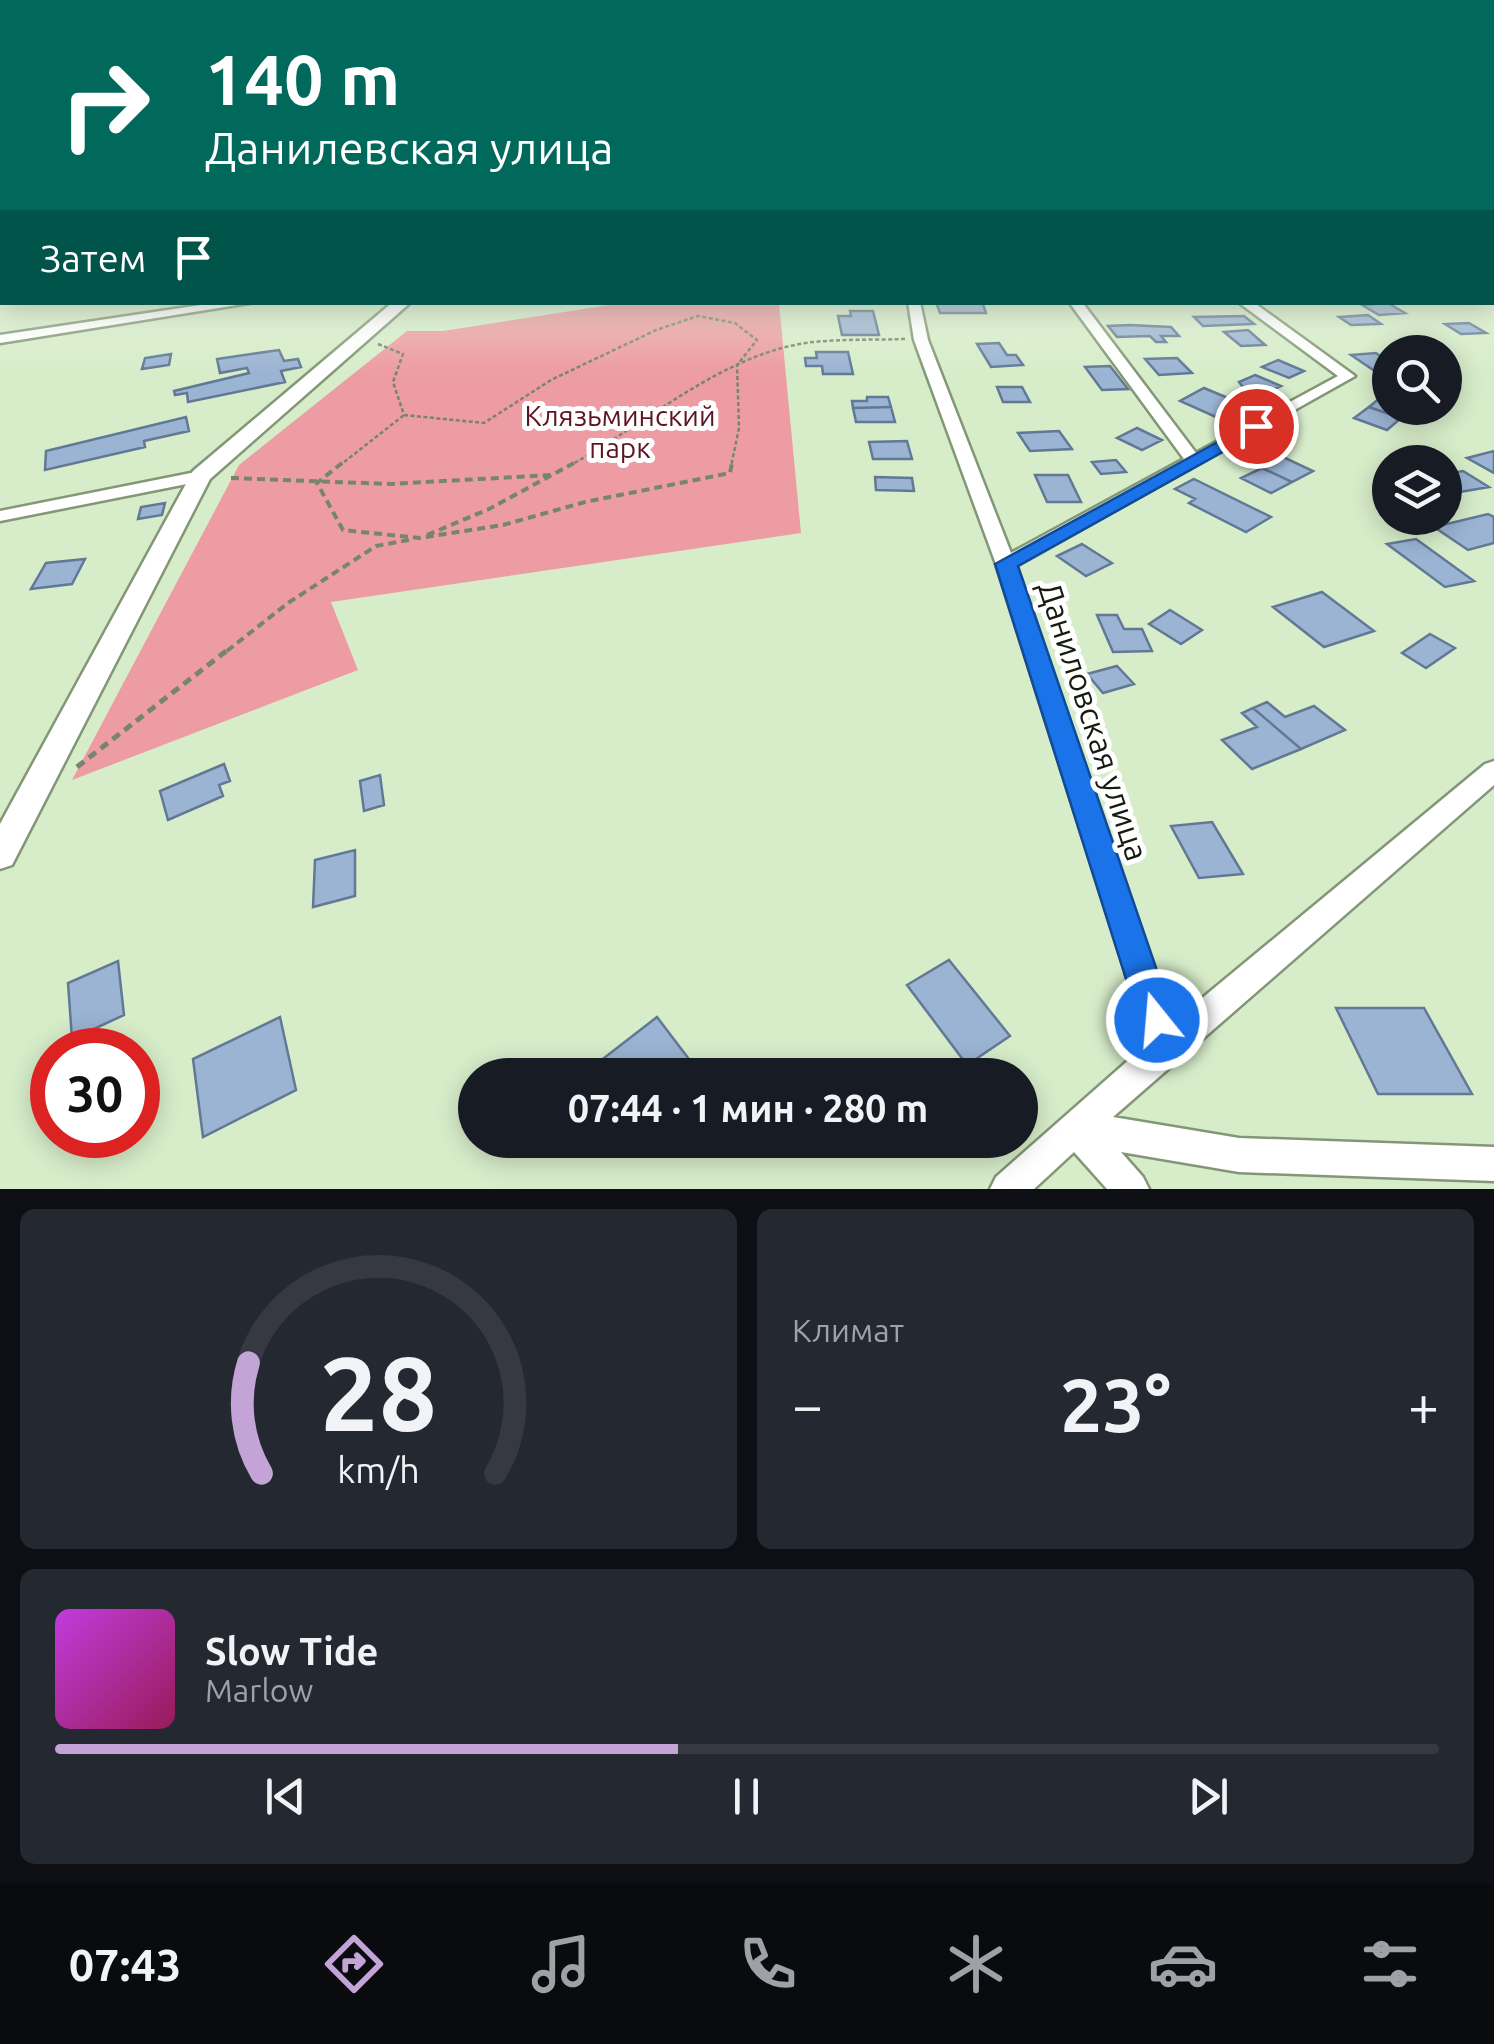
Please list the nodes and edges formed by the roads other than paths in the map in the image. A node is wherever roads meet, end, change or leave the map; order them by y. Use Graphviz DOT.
graph roads {
  1 [pos="230,305"];
  2 [pos="399,305"];
  3 [pos="915,305"];
  4 [pos="1077,305"];
  5 [pos="1248,305"];
  6 [pos="0,339"];
  7 [pos="1194,460"];
  8 [pos="201,476"];
  9 [pos="0,516"];
  10 [pos="1006,564"];
  11 [pos="1494,772"];
  12 [pos="0,856"];
  13 [pos="1165,1048"];
  14 [pos="1075,1128"];
  15 [pos="1494,1164"];
  16 [pos="1008,1189"];
  17 [pos="1131,1189"];
  1 -- 6 [label="street"];
  2 -- 8 [label="street"];
  3 -- 10 [label="street, Даниловская улица"];
  4 -- 7 [label="street"];
  5 -- 7 [label="street"];
  7 -- 10 [label="street"];
  8 -- 9 [label="street"];
  8 -- 12 [label="street"];
  10 -- 13 [label="street, Даниловская улица"];
  11 -- 13 [label="street"];
  13 -- 14 [label="street"];
  14 -- 15 [label="street"];
  14 -- 16 [label="street"];
  14 -- 17 [label="street"];
}
